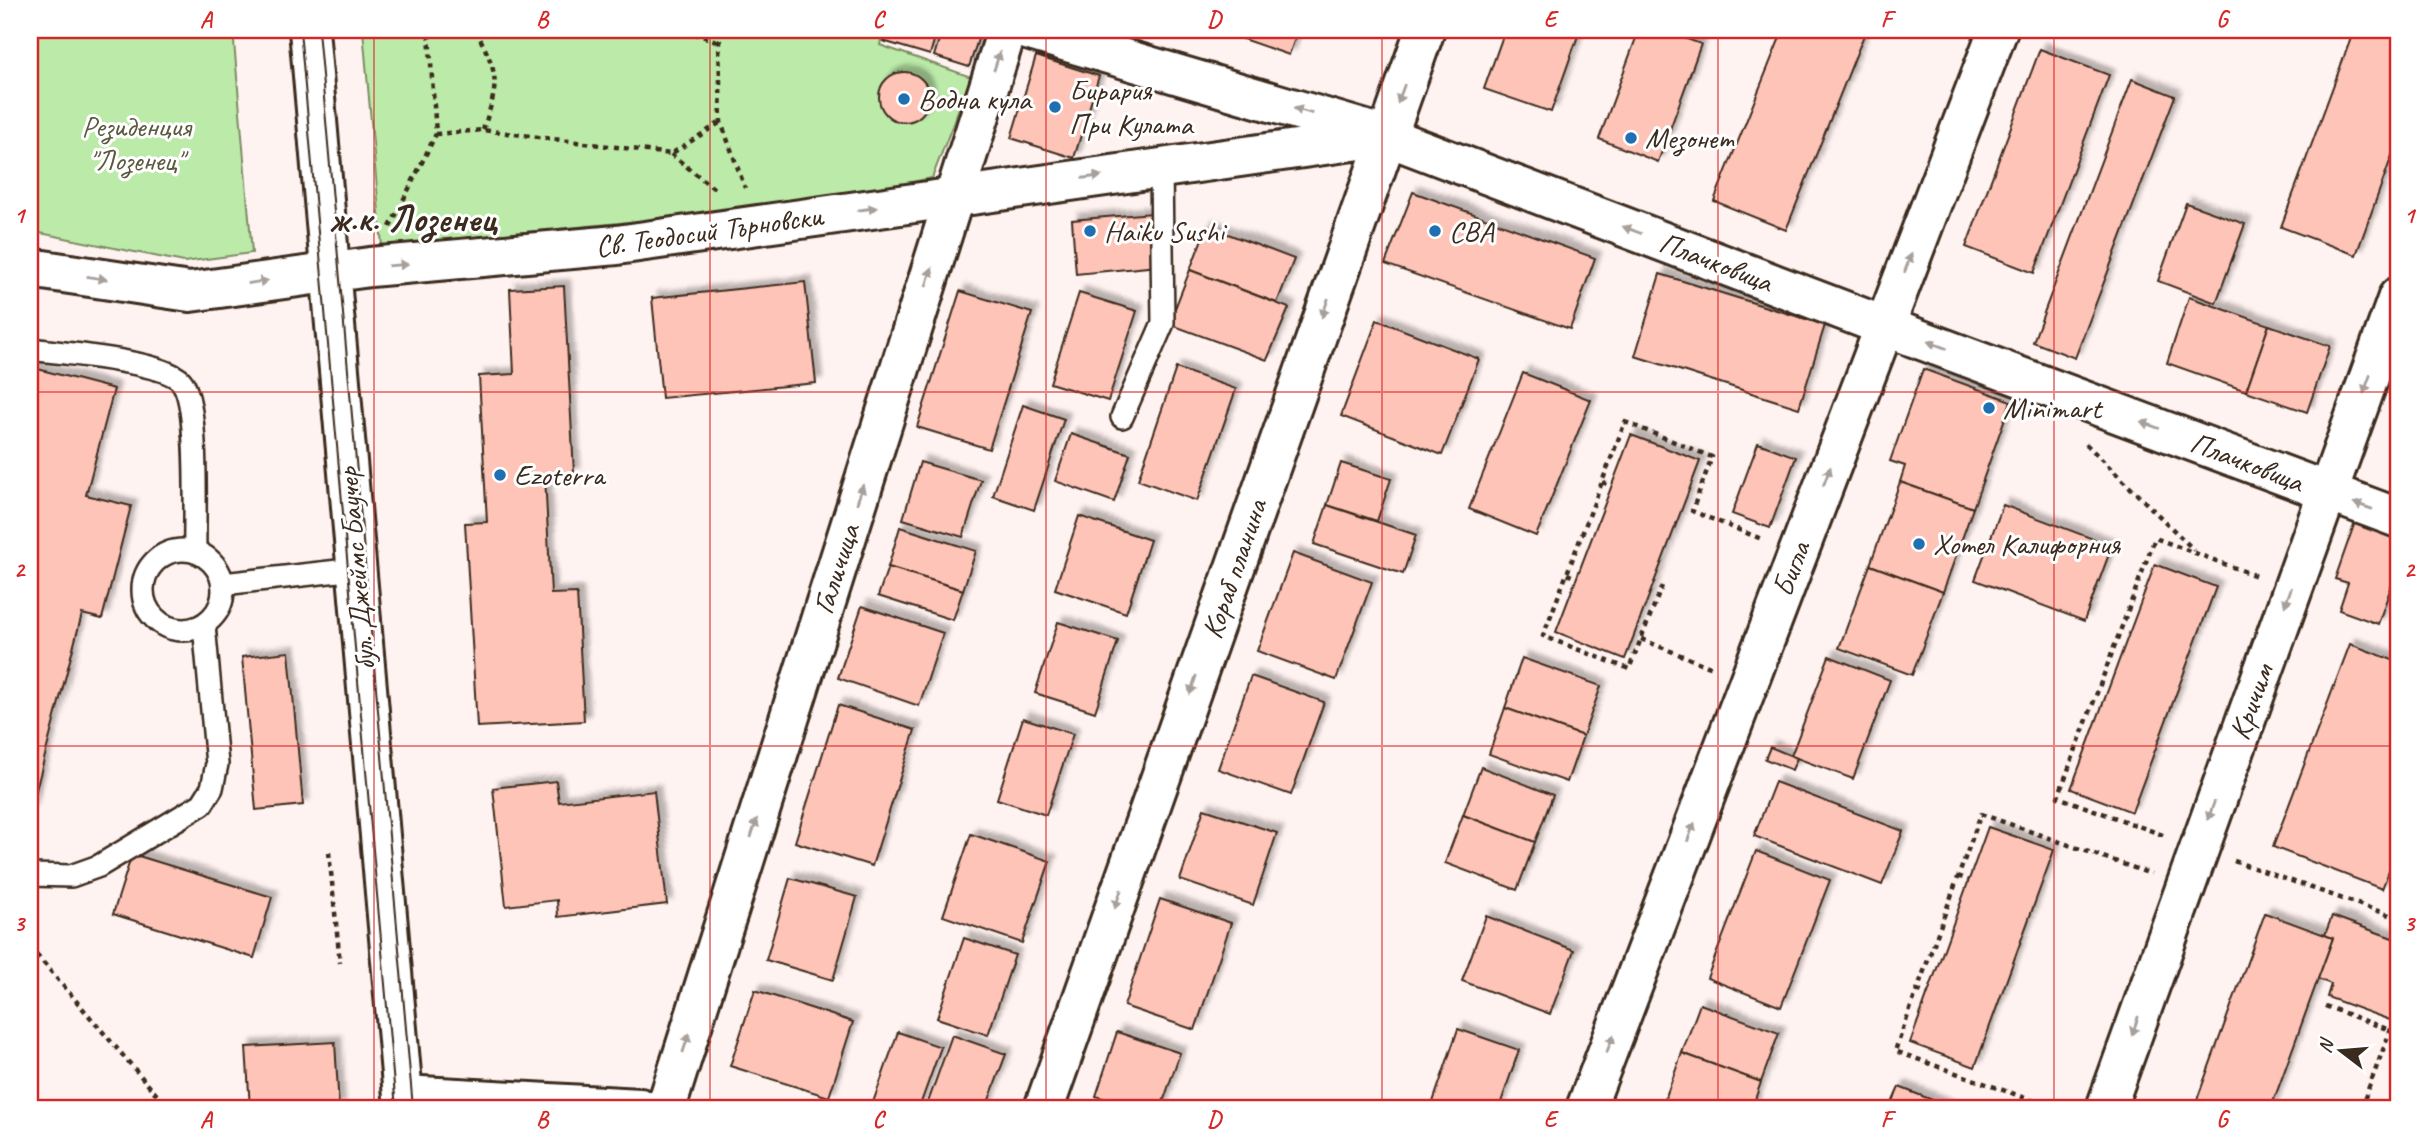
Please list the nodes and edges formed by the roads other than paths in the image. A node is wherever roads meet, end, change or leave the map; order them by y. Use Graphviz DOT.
graph roads {
  1 [pos="309,30"];
  2 [pos="1007,30"];
  3 [pos="1027,30"];
  4 [pos="1425,30"];
  5 [pos="1998,30"];
  6 [pos="1386,136"];
  7 [pos="1161,168"];
  8 [pos="954,197"];
  9 [pos="30,268"];
  10 [pos="330,272"];
  11 [pos="2398,297"];
  12 [pos="1884,326"];
  13 [pos="30,349"];
  14 [pos="1122,417"];
  15 [pos="2328,493"];
  16 [pos="2398,518"];
  17 [pos="195,550"];
  18 [pos="356,569"];
  19 [pos="223,584"];
  20 [pos="204,625"];
  21 [pos="30,875"];
  22 [pos="403,1102"];
  23 [pos="620,1108"];
  24 [pos="666,1108"];
  25 [pos="1044,1108"];
  26 [pos="1586,1108"];
  27 [pos="2106,1108"];
  1 -- 10 [label="street, бул. Джеймс Баучер"];
  8 -- 2 [label="street, Галичица, one-way"];
  6 -- 3 [label="street, Плачковица, one-way"];
  4 -- 6 [label="street, Кораб планина, one-way"];
  12 -- 5 [label="street, Бигла, one-way"];
  6 -- 7 [label="street, Св. Теодосий Търновски"];
  12 -- 6 [label="street, Плачковица, one-way"];
  6 -- 25 [label="street, Кораб планина, one-way"];
  8 -- 7 [label="street, Св. Теодосий Търновски, one-way"];
  7 -- 14 [label="lane"];
  10 -- 8 [label="street, Св. Теодосий Търновски, one-way"];
  24 -- 8 [label="street, Галичица, one-way"];
  9 -- 10 [label="street, Св. Теодосий Търновски, one-way"];
  10 -- 18 [label="street, бул. Джеймс Баучер"];
  11 -- 15 [label="street, Кричим, one-way"];
  15 -- 12 [label="street, Плачковица, one-way"];
  26 -- 12 [label="street, Бигла, one-way"];
  13 -- 17 [label="lane"];
  16 -- 15 [label="street, Плачковица, one-way"];
  15 -- 27 [label="street, Кричим, one-way"];
  17 -- 19 [label="lane"];
  17 -- 20 [label="lane"];
  18 -- 19 [label="lane"];
  18 -- 22 [label="street, бул. Джеймс Баучер"];
  19 -- 20 [label="lane"];
  20 -- 21 [label="lane"];
  22 -- 23 [label="street"];
}
